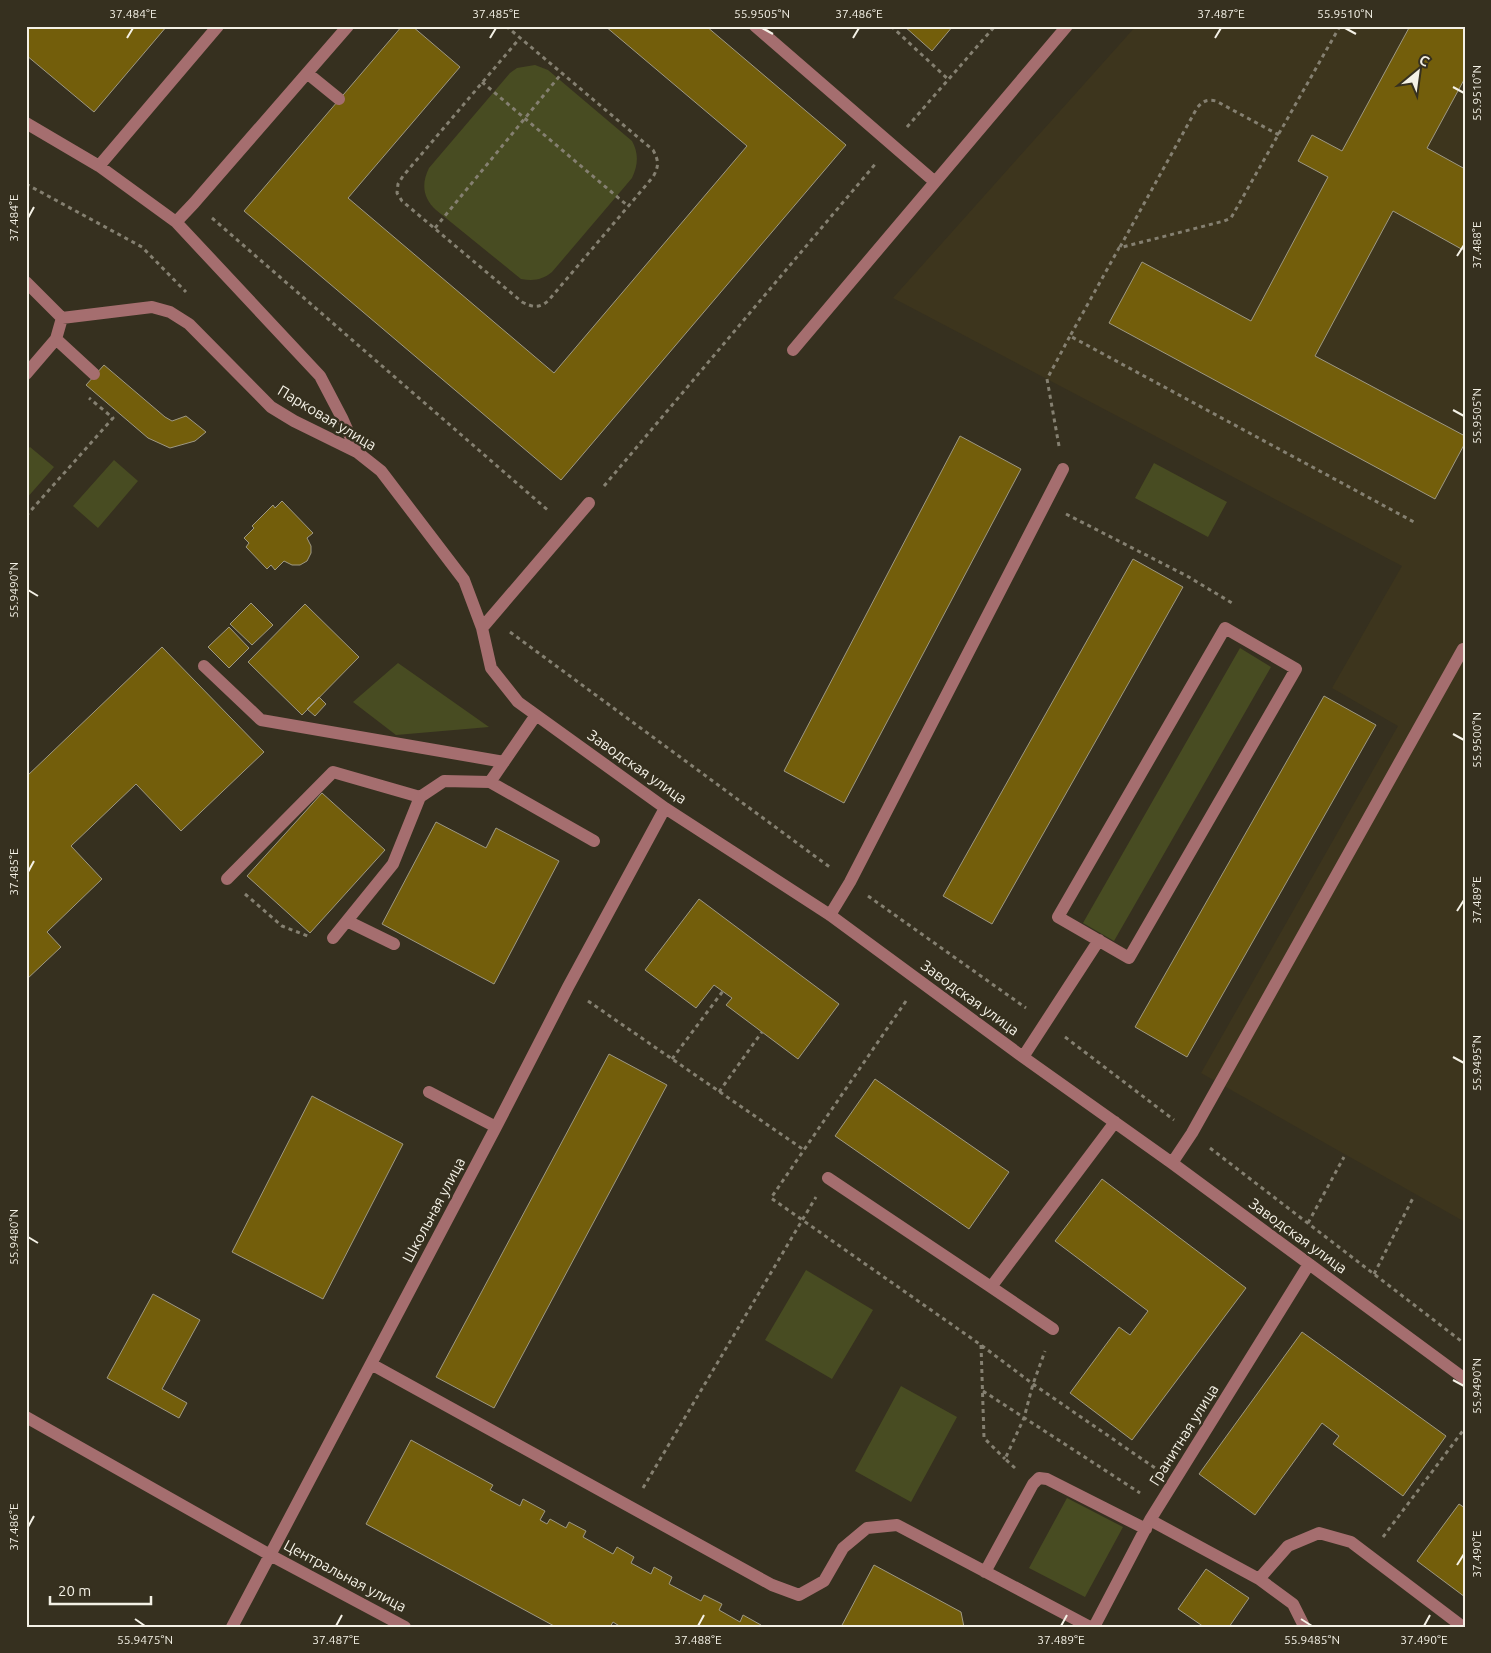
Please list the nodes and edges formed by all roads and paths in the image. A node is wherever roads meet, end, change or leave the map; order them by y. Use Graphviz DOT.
graph roads {
  1 [pos="218,26"];
  2 [pos="348,26"];
  3 [pos="506,26"];
  4 [pos="755,26"];
  5 [pos="890,26"];
  6 [pos="996,26"];
  7 [pos="1067,26"];
  8 [pos="1340,26"];
  9 [pos="520,38"];
  10 [pos="307,73"];
  11 [pos="562,73"];
  12 [pos="949,80"];
  13 [pos="482,82"];
  14 [pos="339,100"];
  15 [pos="526,119"];
  16 [pos="26,123"];
  17 [pos="1279,135"];
  18 [pos="892,144"];
  19 [pos="100,166"];
  20 [pos="935,182"];
  21 [pos="26,184"];
  22 [pos="194,203"];
  23 [pos="628,206"];
  24 [pos="176,222"];
  25 [pos="435,228"];
  26 [pos="1119,248"];
  27 [pos="26,282"];
  28 [pos="191,297"];
  29 [pos="62,318"];
  30 [pos="1070,336"];
  31 [pos="56,340"];
  32 [pos="793,350"];
  33 [pos="90,370"];
  34 [pos="26,374"];
  35 [pos="357,452"];
  36 [pos="1063,469"];
  37 [pos="589,503"];
  38 [pos="1045,504"];
  39 [pos="26,516"];
  40 [pos="1414,522"];
  41 [pos="568,528"];
  42 [pos="1238,607"];
  43 [pos="491,618"];
  44 [pos="482,628"];
  45 [pos="1463,649"];
  46 [pos="204,666"];
  47 [pos="536,715"];
  48 [pos="504,762"];
  49 [pos="490,782"];
  50 [pos="420,797"];
  51 [pos="665,808"];
  52 [pos="594,841"];
  53 [pos="227,879"];
  54 [pos="850,882"];
  55 [pos="830,915"];
  56 [pos="347,921"];
  57 [pos="333,938"];
  58 [pos="1099,940"];
  59 [pos="394,944"];
  60 [pos="568,988"];
  61 [pos="723,991"];
  62 [pos="1046,1023"];
  63 [pos="762,1032"];
  64 [pos="1023,1057"];
  65 [pos="672,1059"];
  66 [pos="429,1092"];
  67 [pos="719,1092"];
  68 [pos="1115,1122"];
  69 [pos="496,1127"];
  70 [pos="1192,1133"];
  71 [pos="804,1150"];
  72 [pos="1344,1156"];
  73 [pos="1172,1163"];
  74 [pos="828,1178"];
  75 [pos="1414,1196"];
  76 [pos="1308,1223"];
  77 [pos="1309,1264"];
  78 [pos="1374,1274"];
  79 [pos="991,1287"];
  80 [pos="1053,1329"];
  81 [pos="1465,1344"];
  82 [pos="981,1345"];
  83 [pos="371,1364"];
  84 [pos="1465,1379"];
  85 [pos="983,1391"];
  86 [pos="26,1417"];
  87 [pos="1024,1418"];
  88 [pos="1465,1428"];
  89 [pos="1005,1459"];
  90 [pos="1032,1484"];
  91 [pos="1160,1506"];
  92 [pos="631,1507"];
  93 [pos="1148,1525"];
  94 [pos="270,1555"];
  95 [pos="1369,1556"];
  96 [pos="985,1572"];
  97 [pos="1259,1579"];
  98 [pos="232,1627"];
  99 [pos="405,1627"];
  100 [pos="1092,1627"];
  101 [pos="1302,1627"];
  102 [pos="1463,1627"];
  1 -- 19 [label="street"];
  2 -- 10 [label="street"];
  3 -- 9 [label="path"];
  4 -- 18 [label="street"];
  5 -- 12 [label="path"];
  6 -- 12 [label="path"];
  7 -- 20 [label="street"];
  8 -- 17 [label="path"];
  9 -- 11 [label="path"];
  9 -- 13 [label="path"];
  10 -- 14 [label="street"];
  10 -- 22 [label="street"];
  11 -- 15 [label="path"];
  11 -- 23 [label="path"];
  12 -- 18 [label="path"];
  13 -- 15 [label="path"];
  13 -- 25 [label="path"];
  15 -- 23 [label="path"];
  15 -- 25 [label="path"];
  16 -- 19 [label="street"];
  17 -- 26 [label="path"];
  17 -- 26 [label="path"];
  18 -- 20 [label="street"];
  18 -- 37 [label="path"];
  19 -- 24 [label="street"];
  20 -- 32 [label="street"];
  21 -- 28 [label="path"];
  22 -- 24 [label="street"];
  22 -- 41 [label="path"];
  23 -- 25 [label="path"];
  24 -- 35 [label="street"];
  26 -- 30 [label="path"];
  27 -- 29 [label="street"];
  29 -- 31 [label="street"];
  29 -- 35 [label="street, Парковая улица"];
  30 -- 36 [label="path"];
  30 -- 40 [label="path"];
  31 -- 33 [label="street"];
  31 -- 34 [label="street"];
  33 -- 39 [label="path"];
  35 -- 44 [label="street, Парковая улица"];
  36 -- 38 [label="street"];
  37 -- 41 [label="street"];
  38 -- 42 [label="path"];
  38 -- 54 [label="street"];
  41 -- 43 [label="street"];
  43 -- 44 [label="street"];
  43 -- 54 [label="path"];
  44 -- 47 [label="street, Заводская улица"];
  45 -- 70 [label="street"];
  46 -- 48 [label="street"];
  47 -- 48 [label="street"];
  47 -- 51 [label="street, Заводская улица"];
  48 -- 49 [label="street"];
  49 -- 50 [label="street"];
  49 -- 52 [label="street"];
  50 -- 53 [label="street"];
  50 -- 56 [label="street"];
  51 -- 55 [label="street, Заводская улица"];
  51 -- 60 [label="street, Школьная улица"];
  53 -- 57 [label="path"];
  54 -- 55 [label="street"];
  54 -- 62 [label="path"];
  55 -- 64 [label="street, Заводская улица"];
  56 -- 57 [label="street"];
  56 -- 59 [label="street"];
  58 -- 58 [label="street"];
  58 -- 62 [label="street"];
  60 -- 65 [label="path"];
  60 -- 69 [label="street, Школьная улица"];
  61 -- 65 [label="path"];
  62 -- 64 [label="street"];
  62 -- 70 [label="path"];
  63 -- 67 [label="path"];
  64 -- 68 [label="street, Заводская улица"];
  65 -- 67 [label="path"];
  66 -- 69 [label="street"];
  67 -- 71 [label="path"];
  68 -- 73 [label="street, Заводская улица"];
  68 -- 79 [label="street"];
  69 -- 83 [label="street, Школьная улица"];
  70 -- 73 [label="street"];
  70 -- 76 [label="path"];
  72 -- 76 [label="path"];
  73 -- 77 [label="street, Заводская улица"];
  74 -- 79 [label="street"];
  74 -- 92 [label="path"];
  75 -- 78 [label="path"];
  76 -- 78 [label="path"];
  77 -- 84 [label="street, Заводская улица"];
  77 -- 91 [label="street, Гранитная улица"];
  78 -- 81 [label="path"];
  79 -- 80 [label="street"];
  80 -- 87 [label="path"];
  82 -- 85 [label="path"];
  83 -- 92 [label="street"];
  83 -- 94 [label="street, Школьная улица"];
  85 -- 87 [label="path"];
  85 -- 89 [label="path"];
  86 -- 94 [label="street, Центральная улица"];
  87 -- 89 [label="path"];
  87 -- 91 [label="path"];
  88 -- 95 [label="path"];
  89 -- 90 [label="path"];
  90 -- 93 [label="street"];
  90 -- 96 [label="street"];
  91 -- 93 [label="street, Гранитная улица"];
  92 -- 96 [label="street"];
  93 -- 97 [label="street"];
  93 -- 100 [label="street, Гранитная улица"];
  94 -- 98 [label="street, Школьная улица"];
  94 -- 99 [label="street, Центральная улица"];
  95 -- 97 [label="street"];
  95 -- 102 [label="street"];
  96 -- 100 [label="street"];
  97 -- 101 [label="street"];
}
